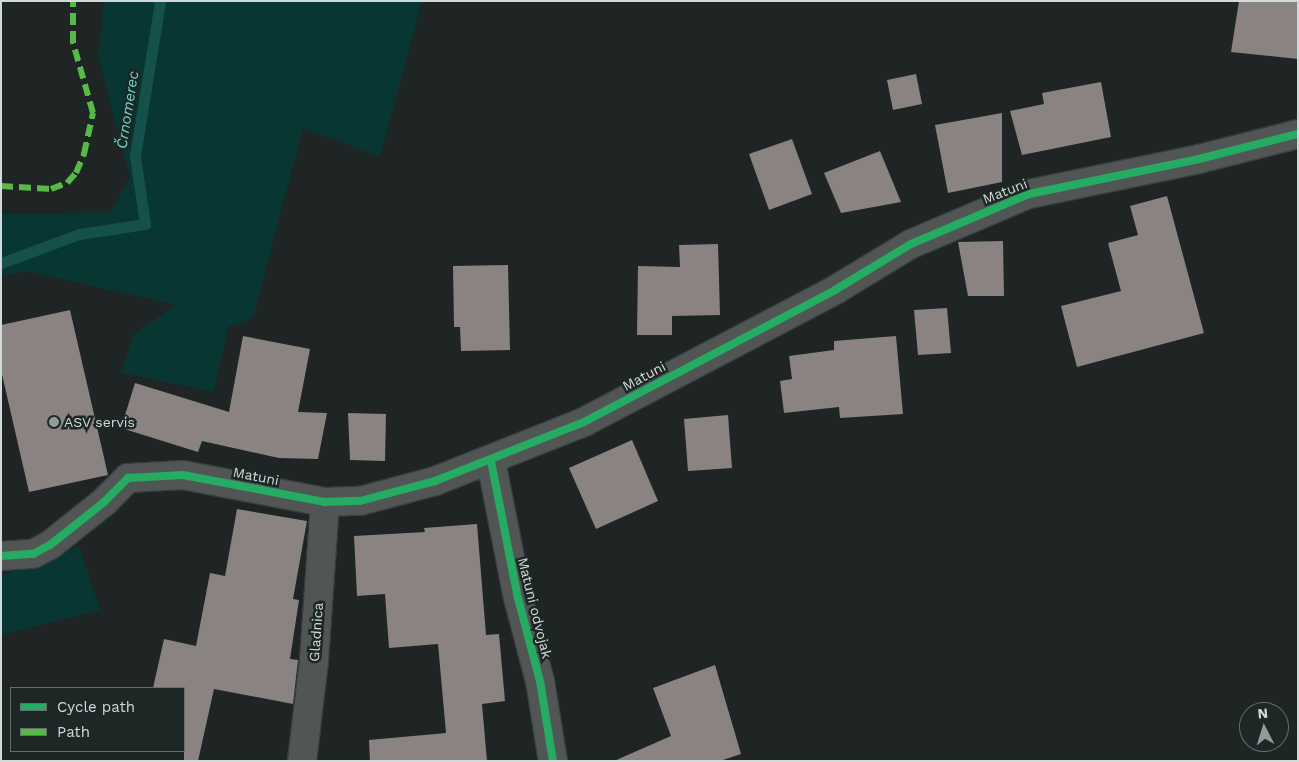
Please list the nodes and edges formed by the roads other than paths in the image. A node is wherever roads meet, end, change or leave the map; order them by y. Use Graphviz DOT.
graph roads {
  1 [pos="1298,134"];
  2 [pos="491,461"];
  3 [pos="325,502"];
  4 [pos="1,556"];
  5 [pos="302,761"];
  6 [pos="553,761"];
  1 -- 2 [label="street, Matuni"];
  2 -- 3 [label="street, Matuni"];
  2 -- 6 [label="street, Matuni odvojak"];
  3 -- 4 [label="street, Matuni"];
  3 -- 5 [label="street, Gladnica"];
}
